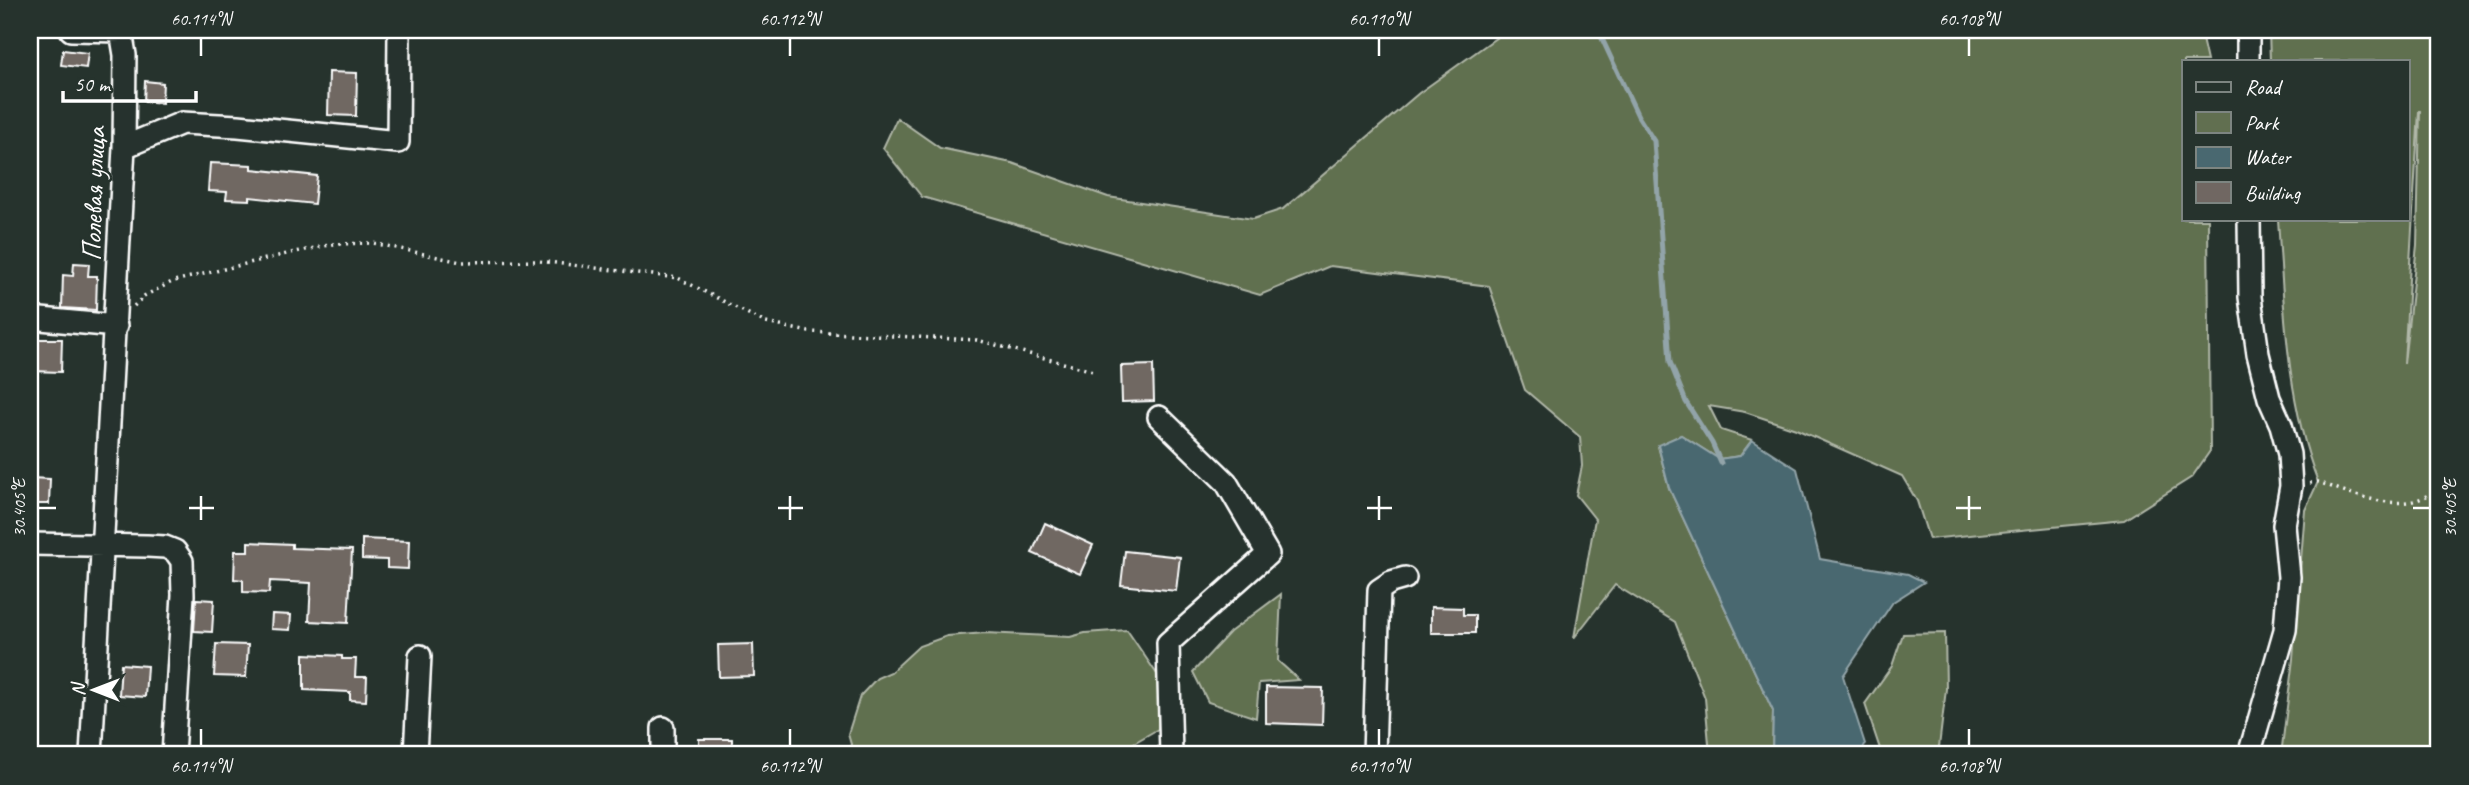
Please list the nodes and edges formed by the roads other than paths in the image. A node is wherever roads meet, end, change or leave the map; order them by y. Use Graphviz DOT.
graph roads {
  1 [pos="71,30"];
  2 [pos="399,30"];
  3 [pos="2248,30"];
  4 [pos="122,31"];
  5 [pos="2248,60"];
  6 [pos="124,147"];
  7 [pos="2249,220"];
  8 [pos="30,318"];
  9 [pos="116,326"];
  10 [pos="1159,417"];
  11 [pos="30,544"];
  12 [pos="102,544"];
  13 [pos="1405,578"];
  14 [pos="420,656"];
  15 [pos="663,728"];
  16 [pos="91,755"];
  17 [pos="173,755"];
  18 [pos="415,755"];
  19 [pos="663,755"];
  20 [pos="1171,755"];
  21 [pos="1374,755"];
  22 [pos="2249,755"];
  1 -- 4 [label="street, Полевая улица"];
  2 -- 6 [label="street"];
  3 -- 5 [label="street"];
  4 -- 6 [label="street, Полевая улица"];
  6 -- 9 [label="street, Полевая улица"];
  7 -- 22 [label="street"];
  8 -- 9 [label="street"];
  9 -- 12 [label="street, Полевая улица"];
  10 -- 20 [label="street"];
  11 -- 12 [label="street"];
  12 -- 16 [label="street, Полевая улица"];
  12 -- 17 [label="street"];
  13 -- 21 [label="street"];
  14 -- 18 [label="street"];
  15 -- 19 [label="street"];
}
